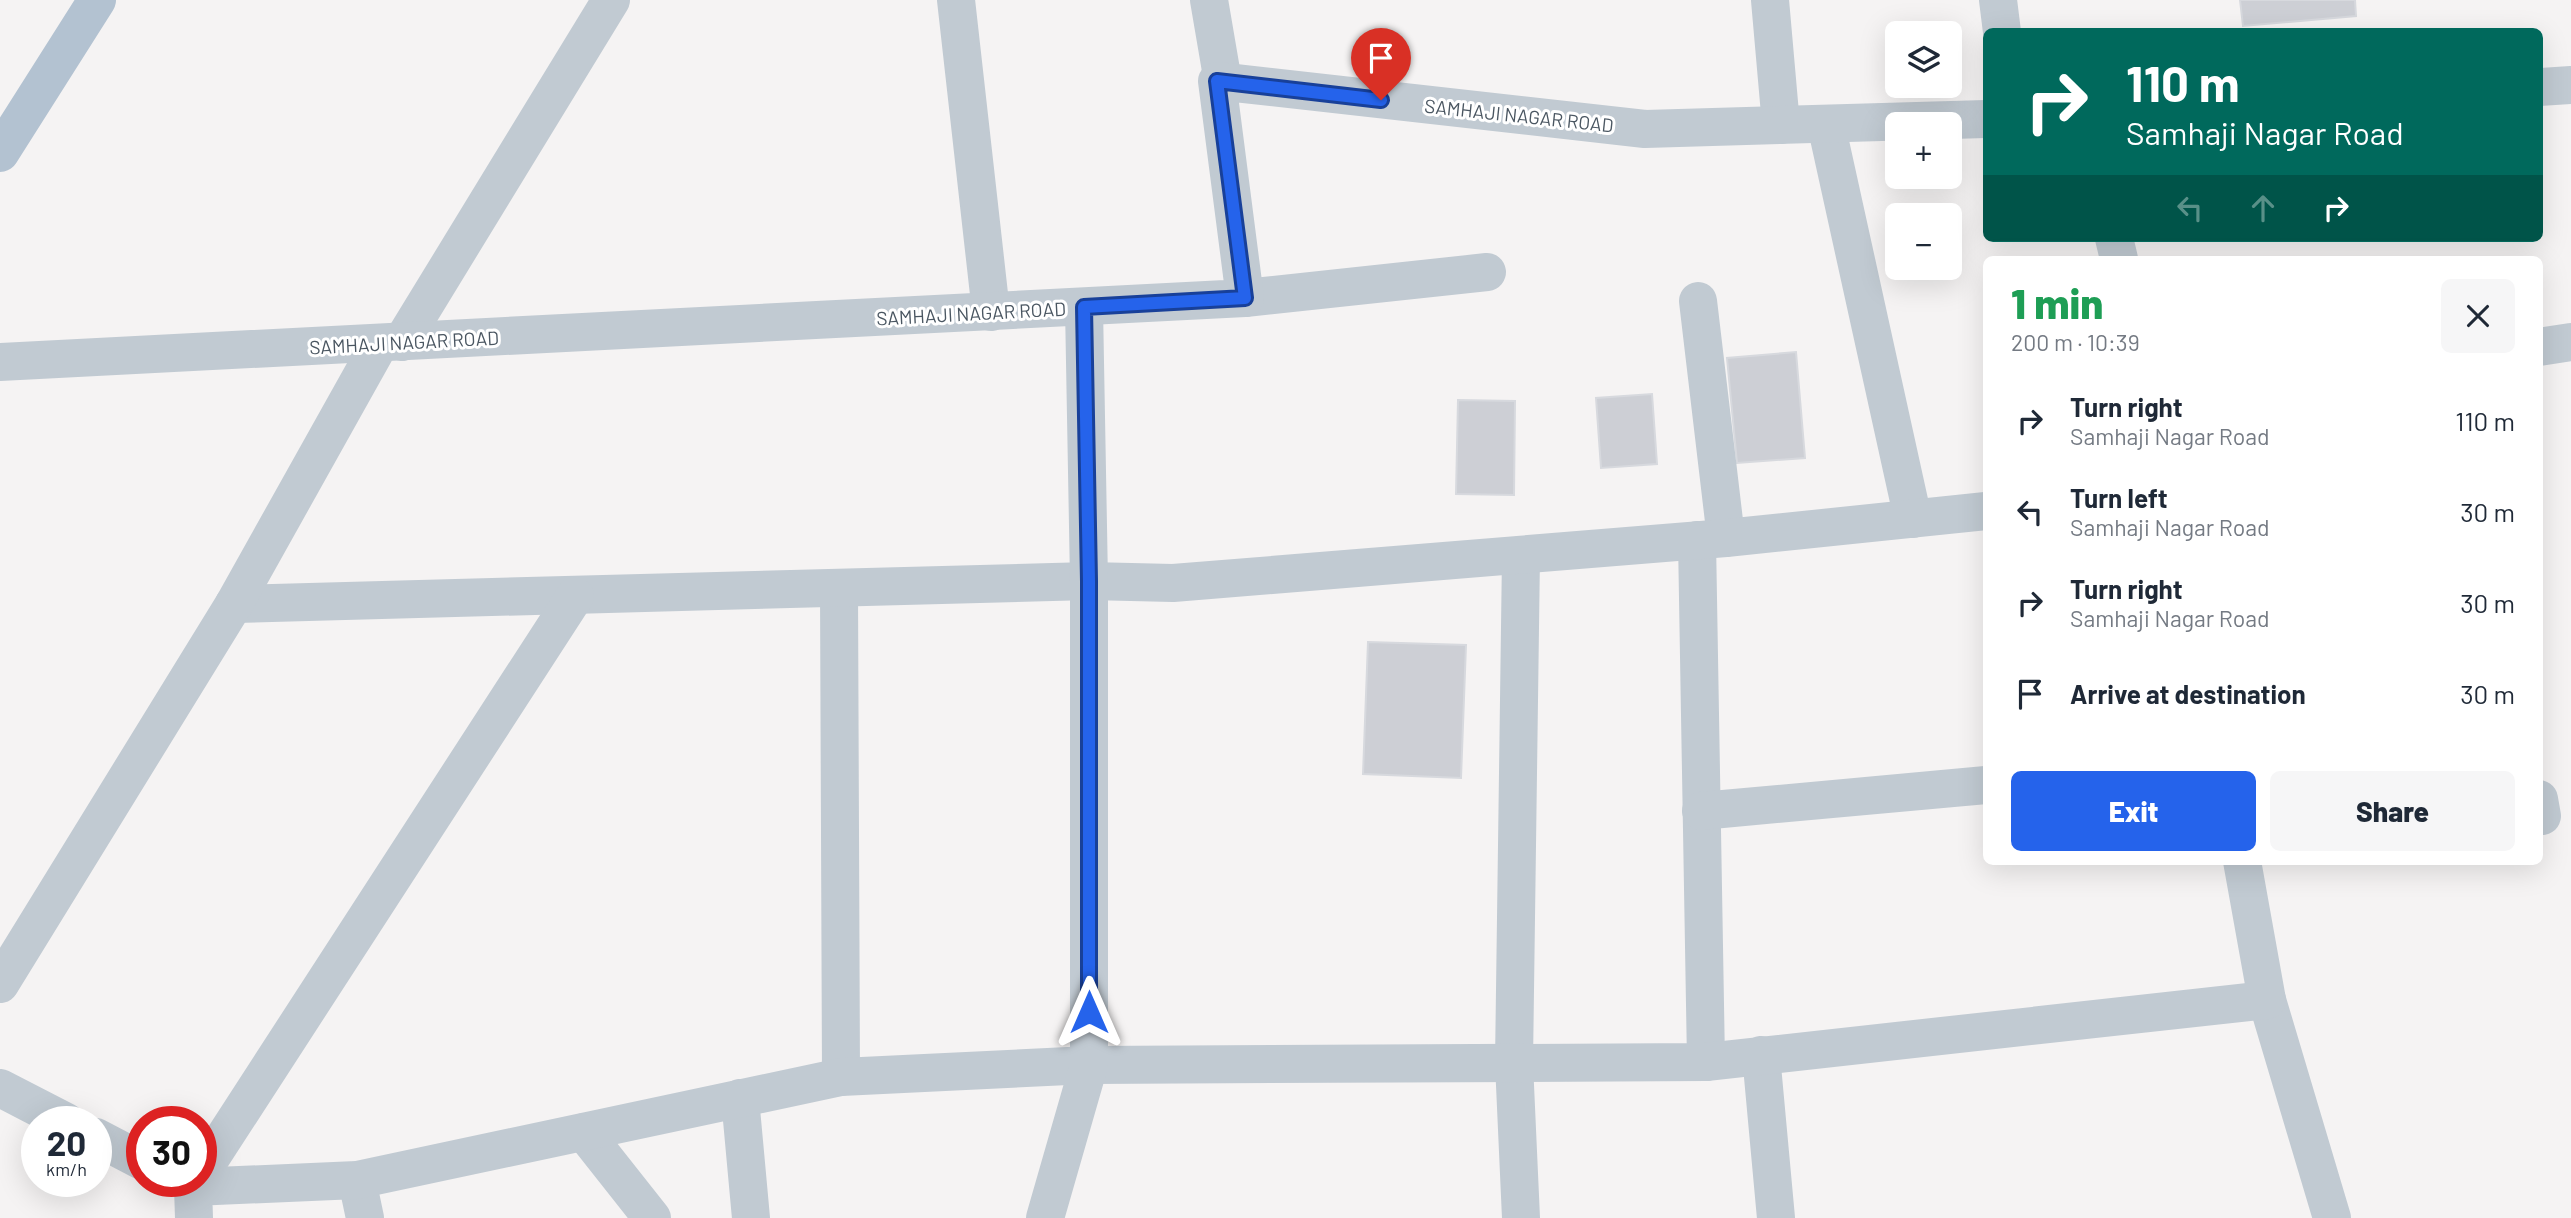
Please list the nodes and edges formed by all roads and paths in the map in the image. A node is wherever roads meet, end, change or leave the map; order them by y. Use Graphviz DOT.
graph roads {
  1 [pos="97,0"];
  2 [pos="611,0"];
  3 [pos="956,0"];
  4 [pos="1209,0"];
  5 [pos="1769,0"];
  6 [pos="1998,0"];
  7 [pos="2002,28"];
  8 [pos="1223,82"];
  9 [pos="2571,85"];
  10 [pos="2543,87"];
  11 [pos="1983,119"];
  12 [pos="1781,124"];
  13 [pos="1826,124"];
  14 [pos="0,153"];
  15 [pos="1487,272"];
  16 [pos="1245,298"];
  17 [pos="1699,300"];
  18 [pos="1084,307"];
  19 [pos="991,312"];
  20 [pos="391,342"];
  21 [pos="2571,342"];
  22 [pos="2543,346"];
  23 [pos="0,362"];
  24 [pos="1983,511"];
  25 [pos="1913,519"];
  26 [pos="1711,539"];
  27 [pos="1521,555"];
  28 [pos="1089,581"];
  29 [pos="839,589"];
  30 [pos="575,596"];
  31 [pos="234,604"];
  32 [pos="1983,785"];
  33 [pos="1701,811"];
  34 [pos="2243,865"];
  35 [pos="0,984"];
  36 [pos="2267,1000"];
  37 [pos="1761,1055"];
  38 [pos="1706,1062"];
  39 [pos="1514,1063"];
  40 [pos="1089,1065"];
  41 [pos="841,1077"];
  42 [pos="0,1088"];
  43 [pos="740,1098"];
  44 [pos="35,1106"];
  45 [pos="584,1132"];
  46 [pos="217,1151"];
  47 [pos="357,1180"];
  48 [pos="217,1187"];
  49 [pos="365,1218"];
  50 [pos="652,1218"];
  51 [pos="751,1218"];
  52 [pos="1045,1218"];
  53 [pos="1521,1218"];
  54 [pos="1776,1218"];
  55 [pos="2332,1218"];
  1 -- 14 [label="main road"];
  2 -- 20 [label="street"];
  3 -- 19 [label="street"];
  4 -- 8 [label="street"];
  5 -- 12 [label="street"];
  6 -- 7 [label="street"];
  8 -- 12 [label="street, SAMHAJI NAGAR ROAD"];
  8 -- 16 [label="street"];
  9 -- 10 [label="street"];
  11 -- 13 [label="street, SAMHAJI NAGAR ROAD"];
  12 -- 13 [label="street, SAMHAJI NAGAR ROAD"];
  13 -- 25 [label="street"];
  15 -- 16 [label="street, SAMHAJI NAGAR ROAD"];
  16 -- 18 [label="street, SAMHAJI NAGAR ROAD"];
  17 -- 26 [label="street"];
  18 -- 19 [label="street, SAMHAJI NAGAR ROAD"];
  18 -- 28 [label="street"];
  19 -- 20 [label="street, SAMHAJI NAGAR ROAD"];
  20 -- 23 [label="street, SAMHAJI NAGAR ROAD"];
  20 -- 31 [label="street"];
  21 -- 22 [label="street"];
  24 -- 25 [label="street"];
  25 -- 26 [label="street"];
  26 -- 27 [label="street"];
  26 -- 33 [label="street"];
  27 -- 28 [label="street"];
  27 -- 39 [label="street"];
  28 -- 29 [label="street"];
  28 -- 40 [label="street"];
  29 -- 30 [label="street"];
  29 -- 41 [label="street"];
  30 -- 31 [label="street"];
  30 -- 46 [label="street"];
  31 -- 35 [label="street"];
  32 -- 33 [label="street"];
  33 -- 38 [label="street"];
  34 -- 36 [label="street"];
  36 -- 37 [label="street"];
  36 -- 55 [label="street"];
  37 -- 38 [label="street"];
  37 -- 54 [label="street"];
  38 -- 39 [label="street"];
  39 -- 40 [label="street"];
  39 -- 53 [label="street"];
  40 -- 41 [label="street"];
  40 -- 52 [label="street"];
  41 -- 43 [label="street"];
  42 -- 44 [label="street"];
  43 -- 45 [label="street"];
  43 -- 51 [label="street"];
  45 -- 47 [label="street"];
  45 -- 50 [label="street"];
  47 -- 48 [label="street"];
  47 -- 49 [label="street"];
}
